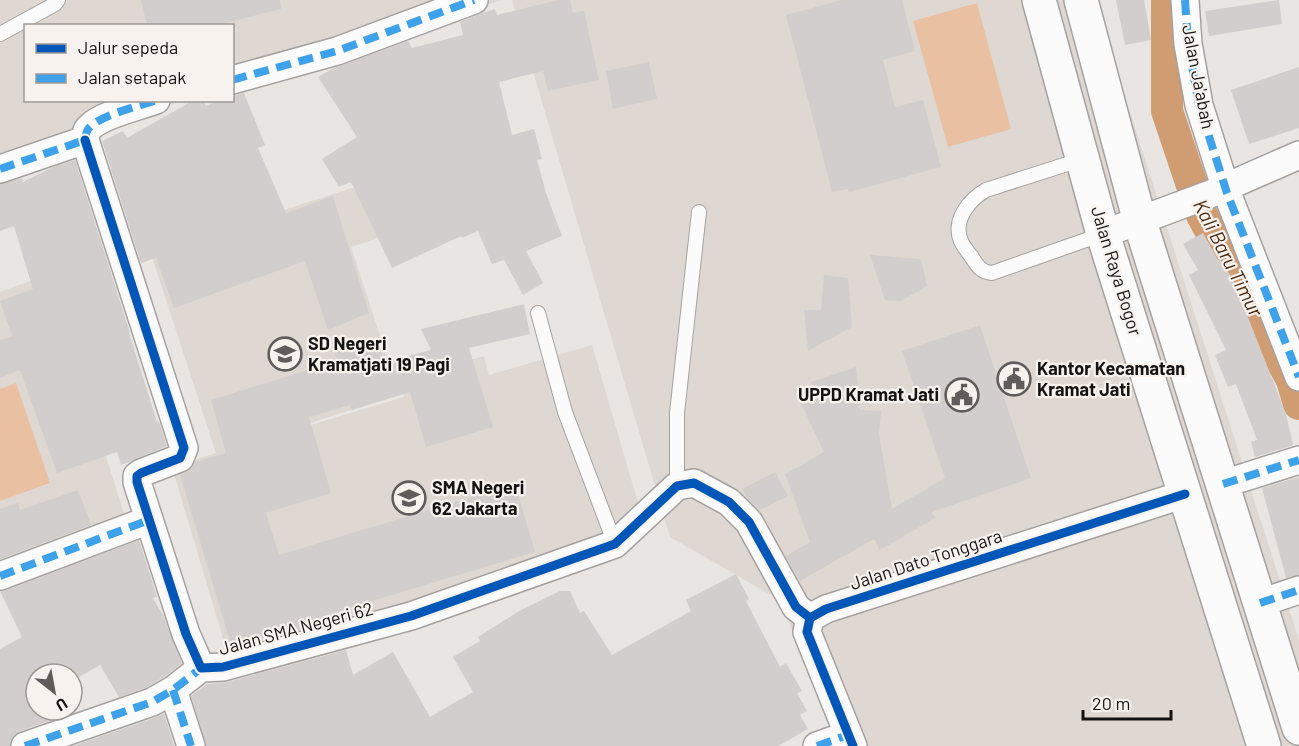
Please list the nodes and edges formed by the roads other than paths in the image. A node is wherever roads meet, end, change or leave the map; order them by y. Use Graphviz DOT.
graph roads {
  1 [pos="58,0"];
  2 [pos="474,0"];
  3 [pos="1039,0"];
  4 [pos="1081,0"];
  5 [pos="1185,0"];
  6 [pos="0,34"];
  7 [pos="234,79"];
  8 [pos="150,102"];
  9 [pos="85,140"];
  10 [pos="1299,155"];
  11 [pos="1083,159"];
  12 [pos="0,170"];
  13 [pos="1217,191"];
  14 [pos="699,212"];
  15 [pos="1140,222"];
  16 [pos="1103,234"];
  17 [pos="538,313"];
  18 [pos="1299,377"];
  19 [pos="1299,460"];
  20 [pos="1223,484"];
  21 [pos="677,486"];
  22 [pos="1185,494"];
  23 [pos="149,520"];
  24 [pos="615,544"];
  25 [pos="0,576"];
  26 [pos="1299,590"];
  27 [pos="1260,603"];
  28 [pos="810,618"];
  29 [pos="201,668"];
  30 [pos="173,690"];
  31 [pos="1299,728"];
  32 [pos="850,741"];
  33 [pos="25,746"];
  34 [pos="191,746"];
  35 [pos="817,746"];
  36 [pos="1264,746"];
  1 -- 6 [label="lane"];
  2 -- 7 [label="street"];
  3 -- 11 [label="highway, Jalan Raya Bogor"];
  4 -- 15 [label="highway, Jalan Raya Bogor"];
  5 -- 13 [label="street, Jalan Ja'abah"];
  8 -- 9 [label="street"];
  9 -- 12 [label="street"];
  9 -- 23 [label="street, Jalan SMA Negeri 62"];
  10 -- 13 [label="street"];
  11 -- 16 [label="highway, Jalan Raya Bogor"];
  11 -- 16 [label="lane"];
  13 -- 15 [label="street"];
  13 -- 18 [label="street, Jalan Ja'abah"];
  14 -- 21 [label="lane"];
  15 -- 16 [label="street"];
  15 -- 20 [label="highway, Jalan Raya Bogor"];
  16 -- 22 [label="highway, Jalan Raya Bogor"];
  17 -- 24 [label="lane"];
  19 -- 20 [label="street"];
  20 -- 27 [label="highway, Jalan Raya Bogor"];
  21 -- 24 [label="street, Jalan SMA Negeri 62"];
  21 -- 28 [label="street"];
  22 -- 28 [label="street, Jalan Dato Tonggara"];
  22 -- 36 [label="highway, Jalan Raya Bogor"];
  23 -- 25 [label="street"];
  23 -- 29 [label="street, Jalan SMA Negeri 62"];
  24 -- 29 [label="street, Jalan SMA Negeri 62"];
  26 -- 27 [label="street"];
  27 -- 31 [label="highway, Jalan Raya Bogor"];
  28 -- 32 [label="street"];
  29 -- 30 [label="street"];
  30 -- 33 [label="street"];
  30 -- 34 [label="street"];
  32 -- 35 [label="street"];
}
